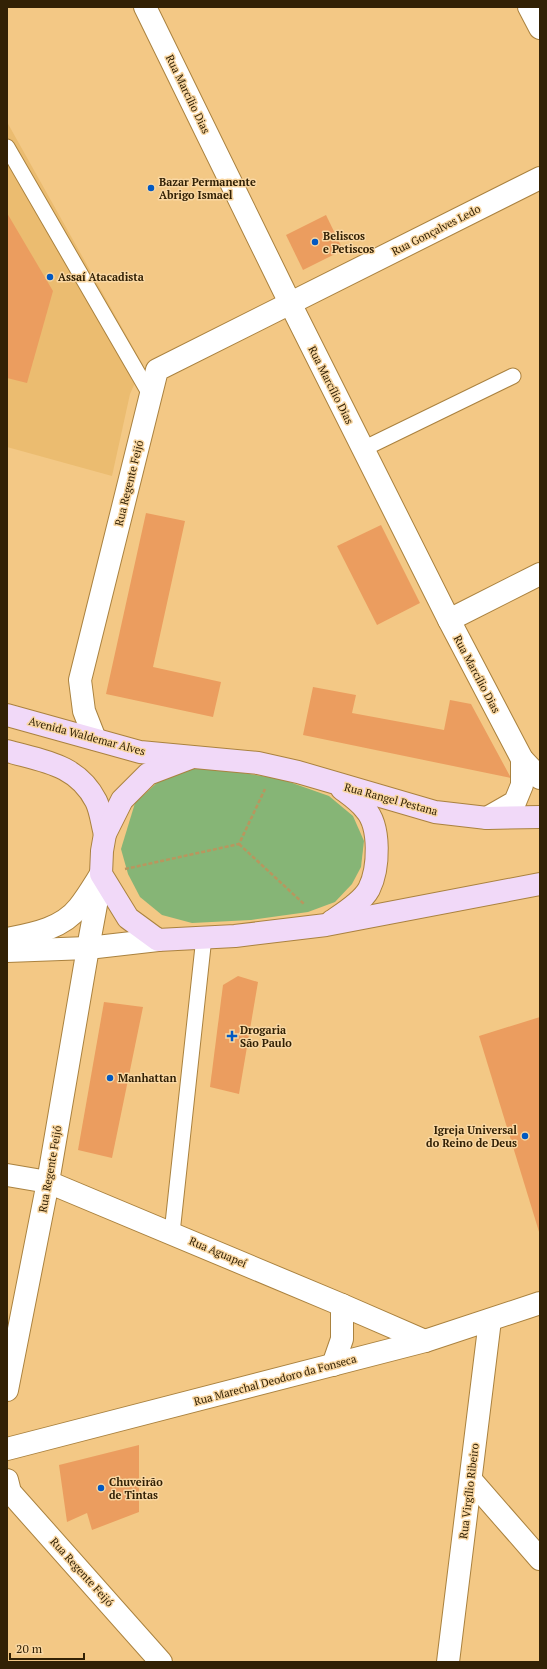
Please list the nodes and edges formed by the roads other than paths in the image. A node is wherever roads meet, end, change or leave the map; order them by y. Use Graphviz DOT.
graph roads {
  1 [pos="145,7"];
  2 [pos="529,7"];
  3 [pos="540,28"];
  4 [pos="7,147"];
  5 [pos="540,178"];
  6 [pos="290,303"];
  7 [pos="513,376"];
  8 [pos="151,396"];
  9 [pos="363,449"];
  10 [pos="540,574"];
  11 [pos="449,620"];
  12 [pos="7,715"];
  13 [pos="95,739"];
  14 [pos="7,751"];
  15 [pos="190,758"];
  16 [pos="522,759"];
  17 [pos="540,778"];
  18 [pos="337,784"];
  19 [pos="487,818"];
  20 [pos="540,818"];
  21 [pos="105,834"];
  22 [pos="101,874"];
  23 [pos="540,884"];
  24 [pos="326,925"];
  25 [pos="204,937"];
  26 [pos="7,939"];
  27 [pos="158,940"];
  28 [pos="88,948"];
  29 [pos="7,951"];
  30 [pos="7,1175"];
  31 [pos="48,1182"];
  32 [pos="172,1233"];
  33 [pos="342,1304"];
  34 [pos="540,1304"];
  35 [pos="490,1320"];
  36 [pos="425,1341"];
  37 [pos="333,1365"];
  38 [pos="7,1390"];
  39 [pos="7,1449"];
  40 [pos="7,1480"];
  41 [pos="471,1480"];
  42 [pos="540,1559"];
  43 [pos="155,1660"];
  44 [pos="448,1662"];
  1 -- 6 [label="street, Rua Marcílio Dias"];
  2 -- 3 [label="street"];
  4 -- 8 [label="lane"];
  5 -- 6 [label="street, Rua Gonçalves Ledo"];
  6 -- 8 [label="street, Rua Regente Feijó"];
  6 -- 9 [label="street, Rua Marcílio Dias"];
  7 -- 9 [label="lane"];
  8 -- 13 [label="street, Rua Regente Feijó"];
  9 -- 11 [label="street, Rua Marcílio Dias"];
  10 -- 11 [label="street"];
  11 -- 16 [label="street, Rua Marcílio Dias"];
  12 -- 13 [label="main road, Avenida Waldemar Alves"];
  13 -- 15 [label="main road, Avenida Waldemar Alves"];
  14 -- 21 [label="main road"];
  15 -- 18 [label="main road, Avenida Waldemar Alves"];
  15 -- 21 [label="main road"];
  16 -- 17 [label="street, Rua Marcílio Dias"];
  16 -- 19 [label="street, Rua Marcílio Dias"];
  18 -- 19 [label="main road, Rua Rangel Pestana"];
  18 -- 24 [label="main road"];
  19 -- 20 [label="main road, Rua Rangel Pestana"];
  21 -- 22 [label="main road"];
  22 -- 26 [label="street"];
  22 -- 27 [label="main road"];
  22 -- 28 [label="street, Rua Regente Feijó"];
  23 -- 24 [label="main road"];
  24 -- 25 [label="main road"];
  25 -- 27 [label="main road"];
  25 -- 32 [label="lane"];
  27 -- 28 [label="street"];
  28 -- 29 [label="street"];
  28 -- 31 [label="street, Rua Regente Feijó"];
  30 -- 31 [label="street, Rua Aguapeí"];
  31 -- 32 [label="street, Rua Aguapeí"];
  31 -- 38 [label="street, Rua Regente Feijó"];
  32 -- 33 [label="street, Rua Aguapeí"];
  33 -- 36 [label="street, Rua Aguapeí"];
  33 -- 37 [label="street"];
  34 -- 35 [label="street, Rua Marechal Deodoro da Fonseca"];
  35 -- 36 [label="street, Rua Marechal Deodoro da Fonseca"];
  35 -- 41 [label="street, Rua Virgílio Ribeiro"];
  36 -- 37 [label="street, Rua Marechal Deodoro da Fonseca"];
  37 -- 39 [label="street, Rua Marechal Deodoro da Fonseca"];
  40 -- 43 [label="street, Rua Regente Feijó"];
  41 -- 42 [label="street"];
  41 -- 44 [label="street, Rua Virgílio Ribeiro"];
}
